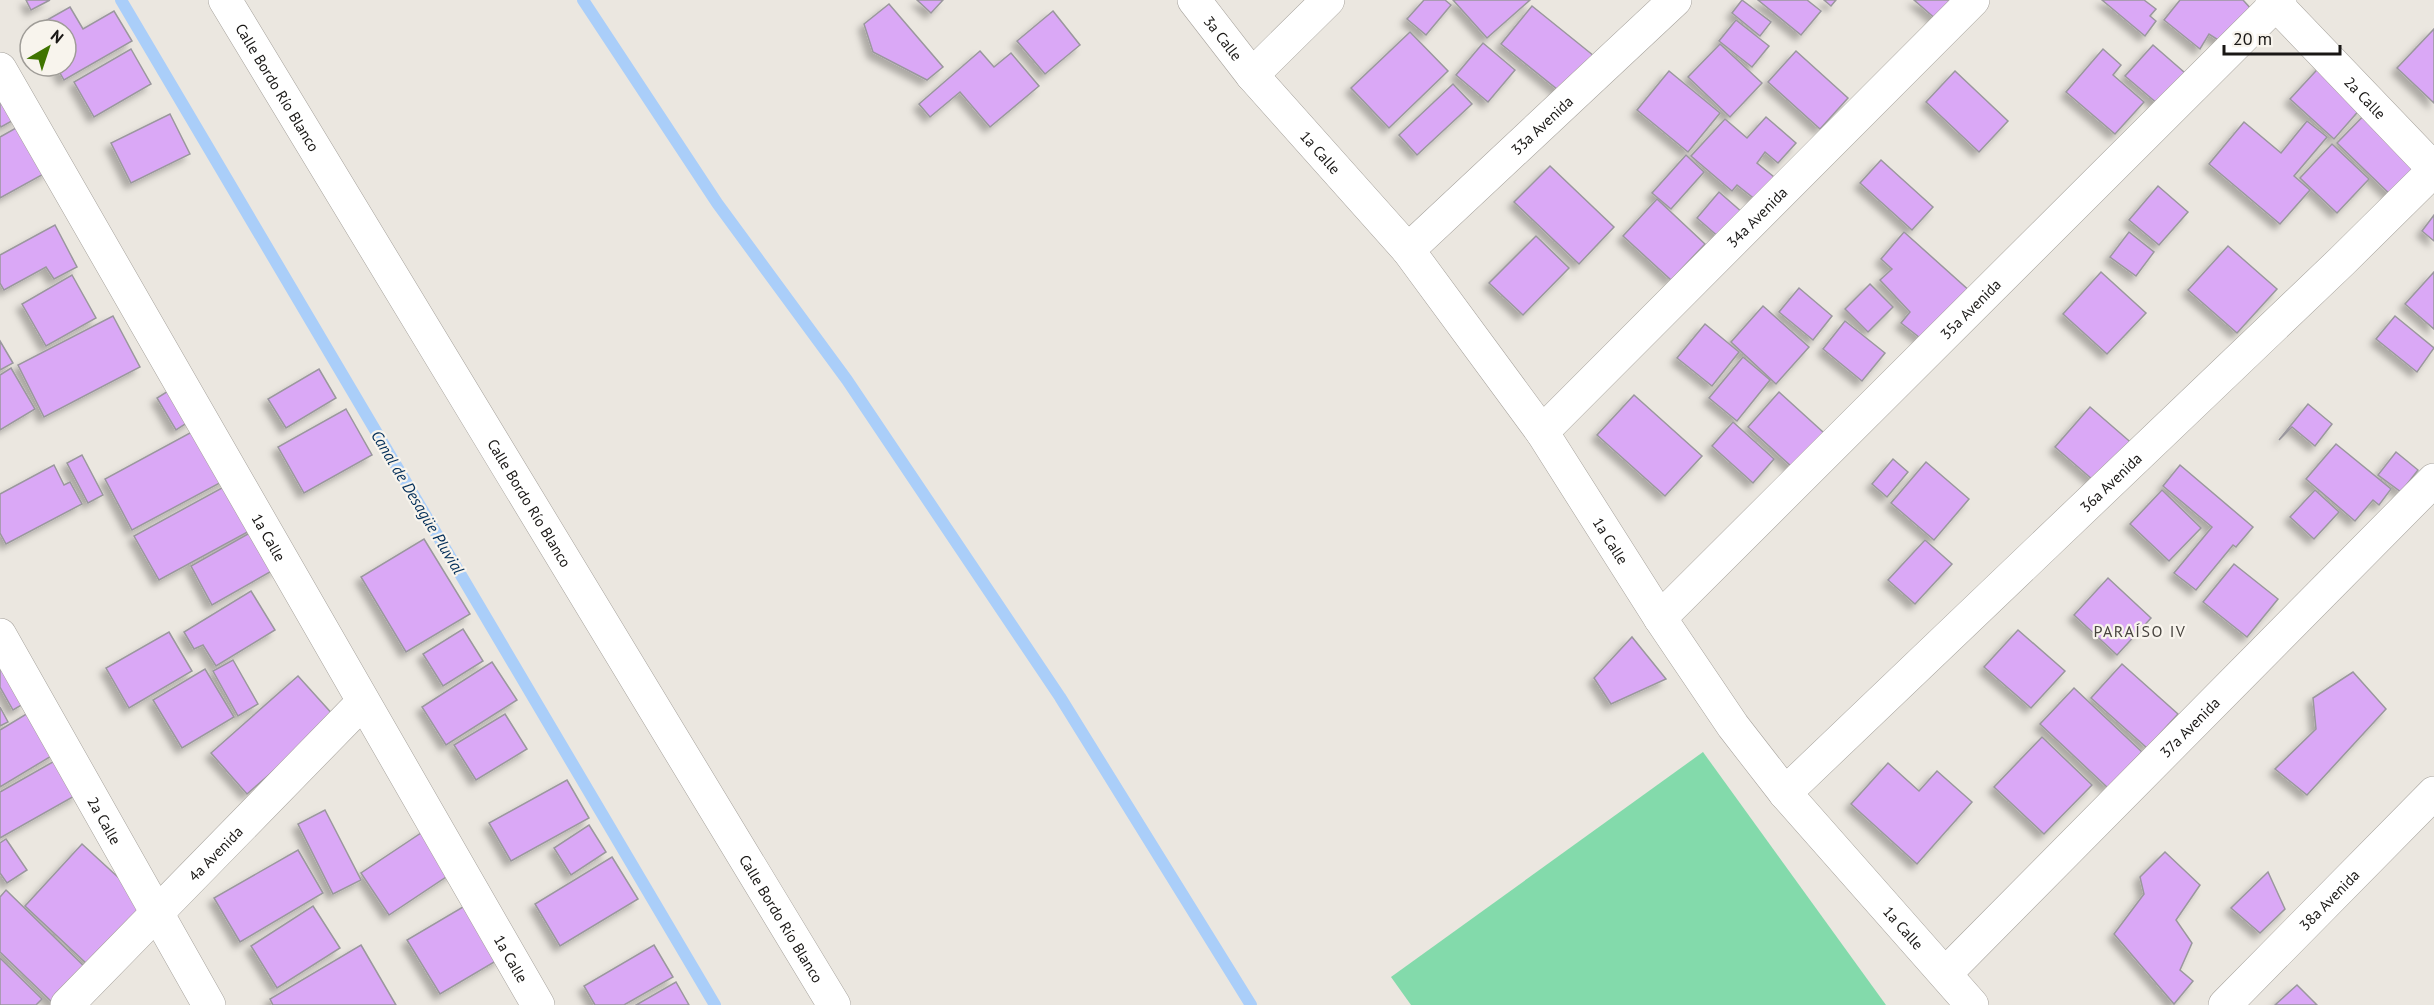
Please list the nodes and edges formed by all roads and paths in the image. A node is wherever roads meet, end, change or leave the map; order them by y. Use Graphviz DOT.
graph roads {
  1 [pos="225,0"];
  2 [pos="1194,0"];
  3 [pos="1328,0"];
  4 [pos="1675,0"];
  5 [pos="1973,0"];
  6 [pos="2276,1"];
  7 [pos="0,69"];
  8 [pos="1252,75"];
  9 [pos="2434,170"];
  10 [pos="1408,250"];
  11 [pos="1542,432"];
  12 [pos="2434,480"];
  13 [pos="1660,618"];
  14 [pos="0,635"];
  15 [pos="363,702"];
  16 [pos="1785,793"];
  17 [pos="2434,793"];
  18 [pos="157,913"];
  19 [pos="1946,973"];
  20 [pos="67,1005"];
  21 [pos="209,1005"];
  22 [pos="538,1005"];
  23 [pos="834,1005"];
  24 [pos="1972,1005"];
  25 [pos="2225,1005"];
  1 -- 23 [label="street, Calle Bordo Río Blanco"];
  2 -- 8 [label="street, 3a Calle"];
  3 -- 8 [label="street"];
  4 -- 10 [label="street, 33a Avenida"];
  5 -- 11 [label="street, 34a Avenida"];
  6 -- 9 [label="street, 2a Calle"];
  6 -- 13 [label="street, 35a Avenida"];
  7 -- 15 [label="street, 1a Calle"];
  8 -- 10 [label="street, 1a Calle"];
  9 -- 16 [label="street, 36a Avenida"];
  10 -- 11 [label="street, 1a Calle"];
  11 -- 13 [label="street, 1a Calle"];
  12 -- 19 [label="street, 37a Avenida"];
  13 -- 16 [label="street, 1a Calle"];
  14 -- 18 [label="street, 2a Calle"];
  15 -- 18 [label="street, 4a Avenida"];
  15 -- 22 [label="street, 1a Calle"];
  16 -- 19 [label="street, 1a Calle"];
  17 -- 25 [label="street, 38a Avenida"];
  18 -- 20 [label="street, 4a Avenida"];
  18 -- 21 [label="street, 2a Calle"];
  19 -- 24 [label="street, 1a Calle"];
}
